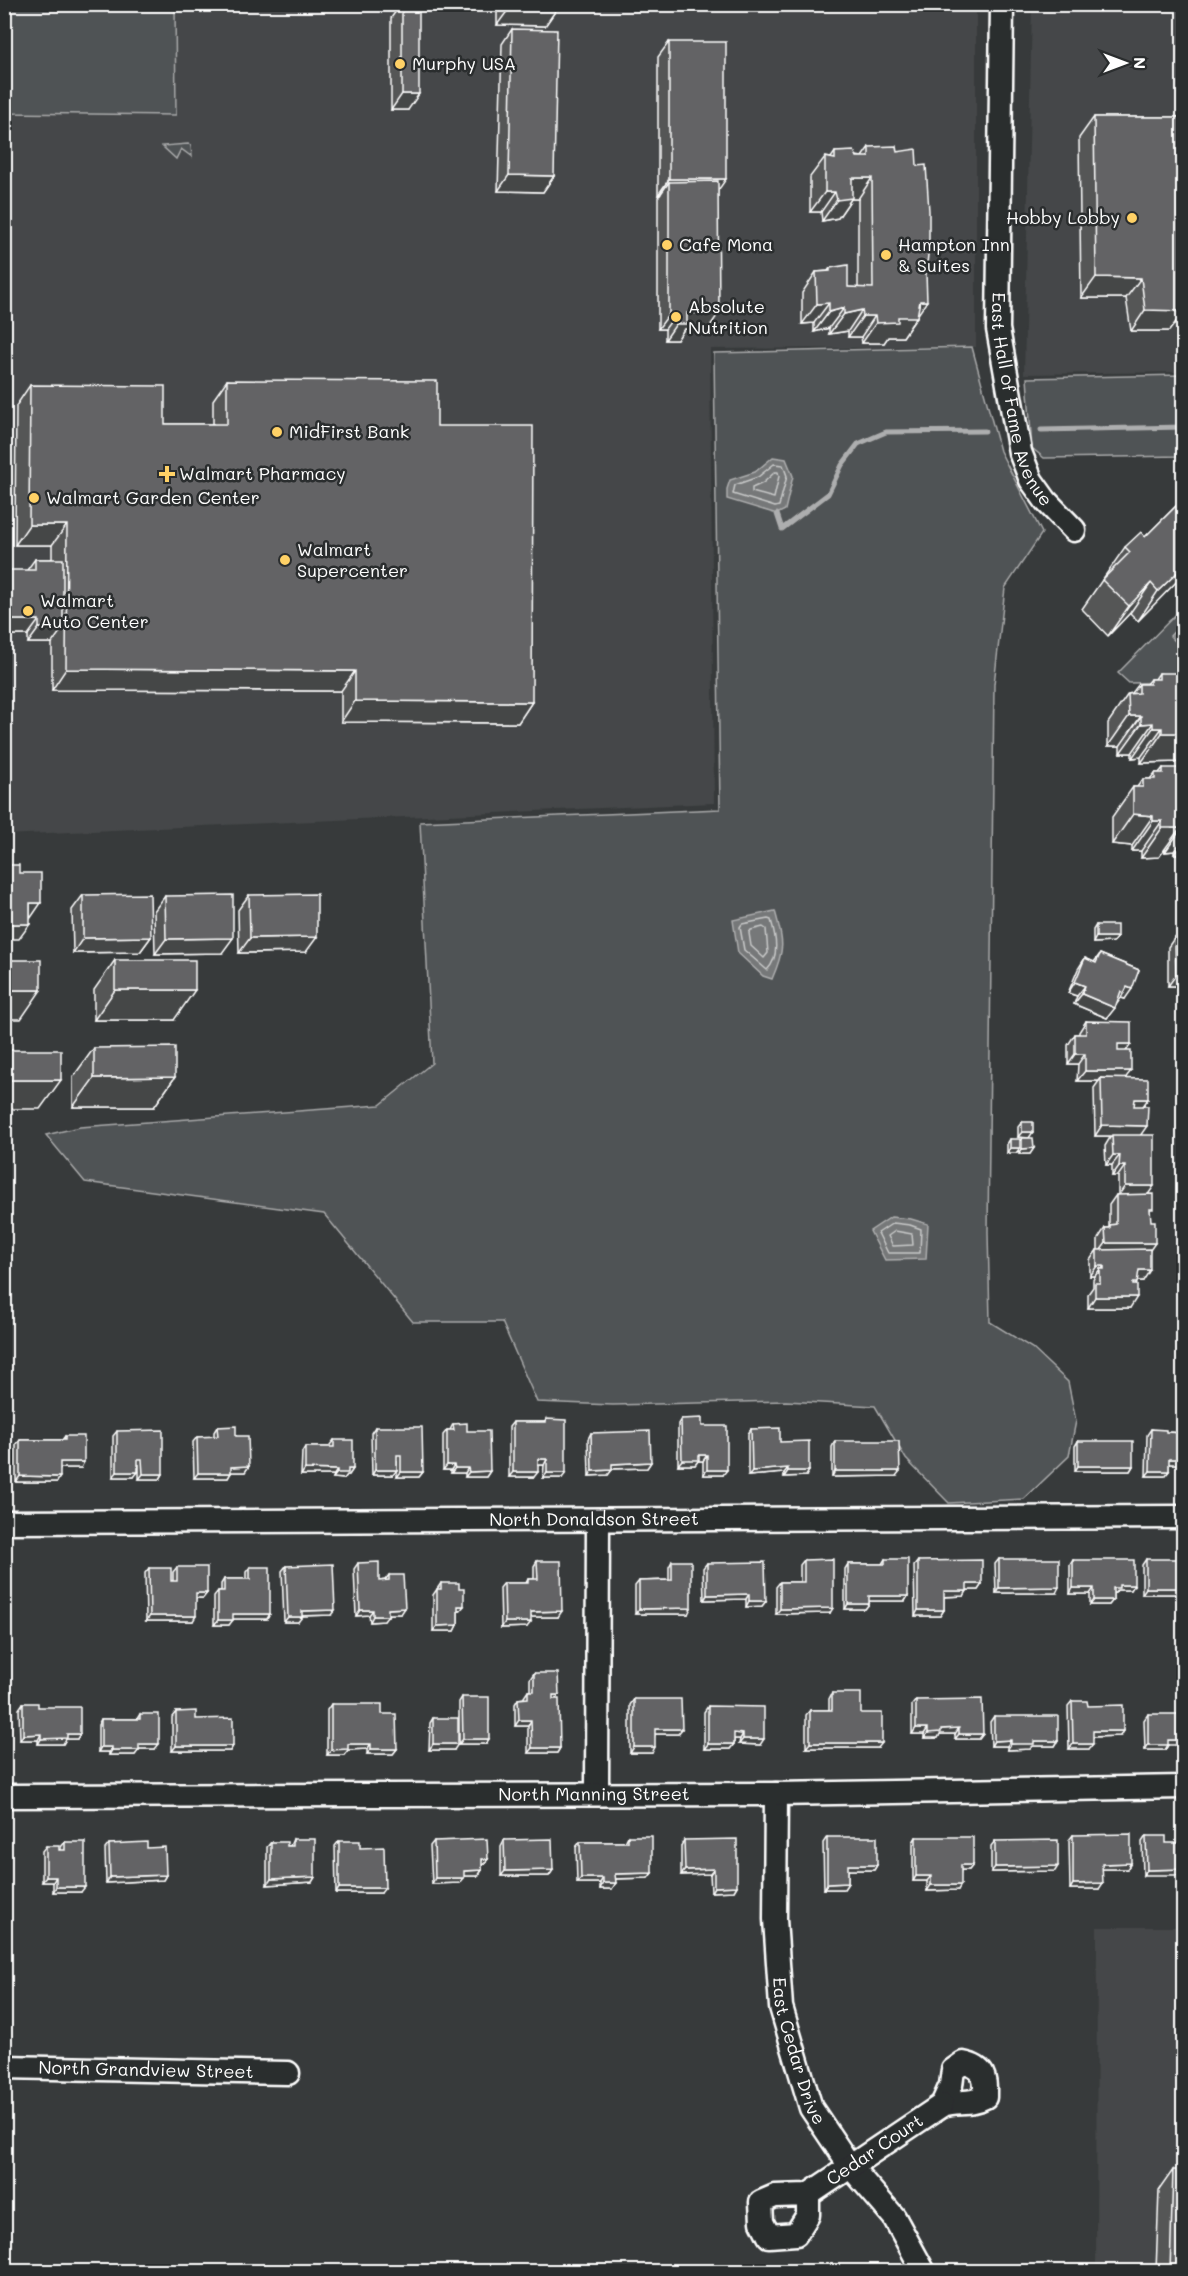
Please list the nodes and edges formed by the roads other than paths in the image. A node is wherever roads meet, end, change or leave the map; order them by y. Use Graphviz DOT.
graph roads {
  1 [pos="1002,4"];
  2 [pos="1074,530"];
  3 [pos="1184,1517"];
  4 [pos="598,1520"];
  5 [pos="4,1522"];
  6 [pos="1184,1787"];
  7 [pos="597,1794"];
  8 [pos="776,1794"];
  9 [pos="4,1796"];
  10 [pos="4,2067"];
  11 [pos="288,2073"];
  12 [pos="942,2105"];
  13 [pos="850,2166"];
  14 [pos="808,2196"];
  15 [pos="924,2271"];
  1 -- 2 [label="street, East Hall of Fame Avenue"];
  3 -- 4 [label="street, North Donaldson Street"];
  4 -- 5 [label="street, North Donaldson Street"];
  4 -- 7 [label="street"];
  6 -- 8 [label="street, North Manning Street"];
  7 -- 8 [label="street, North Manning Street"];
  7 -- 9 [label="street, North Manning Street"];
  8 -- 13 [label="street, East Cedar Drive"];
  10 -- 11 [label="street, North Grandview Street"];
  12 -- 13 [label="street, Cedar Court"];
  13 -- 14 [label="street, Cedar Court"];
  13 -- 15 [label="street, East Cedar Drive"];
}
